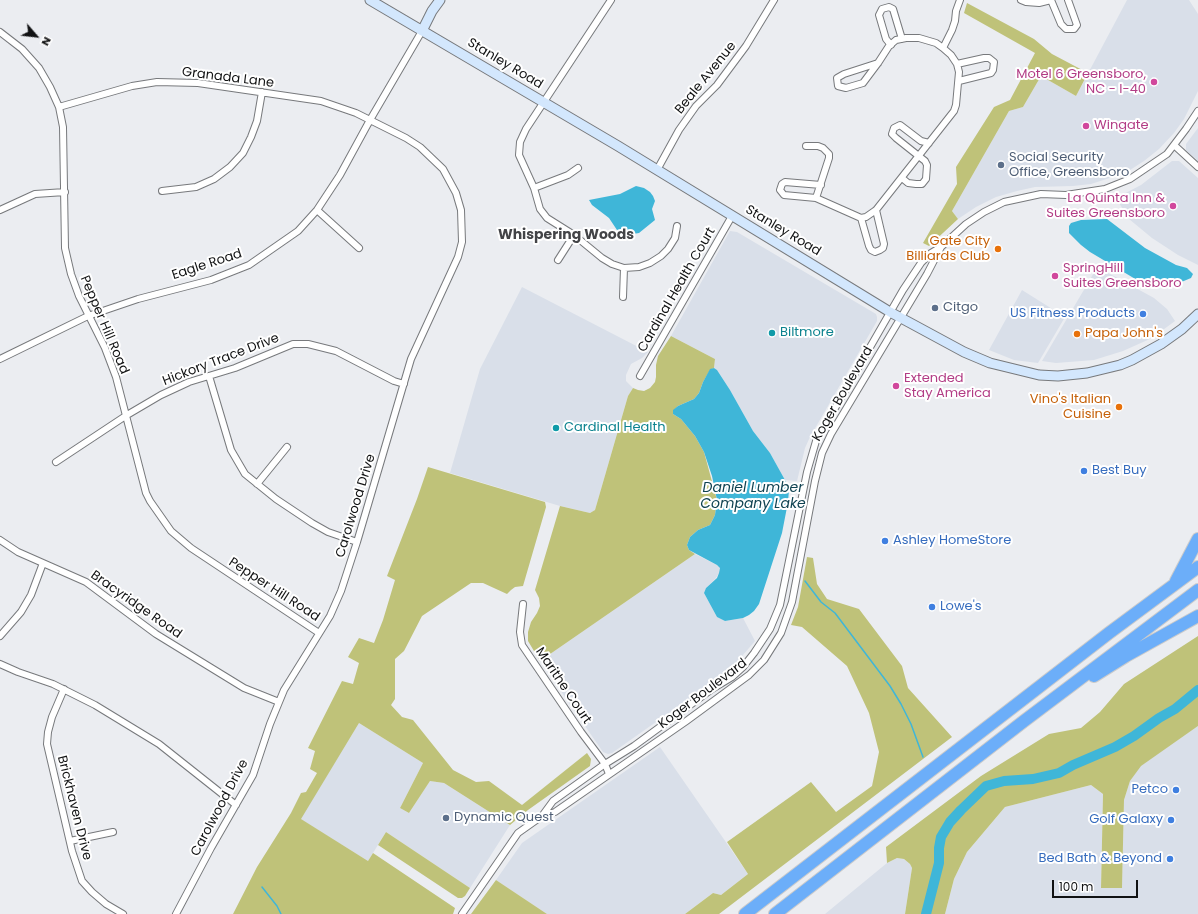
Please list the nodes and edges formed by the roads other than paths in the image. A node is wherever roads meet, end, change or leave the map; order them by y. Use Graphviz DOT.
graph roads {
  1 [pos="370,0"];
  2 [pos="440,0"];
  3 [pos="610,0"];
  4 [pos="774,0"];
  5 [pos="960,0"];
  6 [pos="1021,0"];
  7 [pos="1051,0"];
  8 [pos="1068,0"];
  9 [pos="422,31"];
  10 [pos="0,32"];
  11 [pos="902,39"];
  12 [pos="890,45"];
  13 [pos="943,48"];
  14 [pos="878,64"];
  15 [pos="957,64"];
  16 [pos="959,81"];
  17 [pos="262,92"];
  18 [pos="544,102"];
  19 [pos="59,107"];
  20 [pos="1198,111"];
  21 [pos="370,120"];
  22 [pos="929,143"];
  23 [pos="1174,145"];
  24 [pos="806,146"];
  25 [pos="918,157"];
  26 [pos="1198,167"];
  27 [pos="578,168"];
  28 [pos="657,170"];
  29 [pos="902,178"];
  30 [pos="821,185"];
  31 [pos="534,188"];
  32 [pos="162,191"];
  33 [pos="65,192"];
  34 [pos="816,198"];
  35 [pos="0,210"];
  36 [pos="317,210"];
  37 [pos="876,210"];
  38 [pos="732,216"];
  39 [pos="861,218"];
  40 [pos="677,226"];
  41 [pos="574,235"];
  42 [pos="941,247"];
  43 [pos="359,248"];
  44 [pos="558,260"];
  45 [pos="624,268"];
  46 [pos="623,297"];
  47 [pos="890,312"];
  48 [pos="1198,314"];
  49 [pos="88,316"];
  50 [pos="901,317"];
  51 [pos="0,358"];
  52 [pos="209,376"];
  53 [pos="640,376"];
  54 [pos="404,384"];
  55 [pos="127,415"];
  56 [pos="287,447"];
  57 [pos="56,462"];
  58 [pos="256,484"];
  59 [pos="1198,539"];
  60 [pos="0,540"];
  61 [pos="357,542"];
  62 [pos="44,563"];
  63 [pos="1198,567"];
  64 [pos="1175,583"];
  65 [pos="1198,590"];
  66 [pos="523,604"];
  67 [pos="1198,616"];
  68 [pos="319,633"];
  69 [pos="0,636"];
  70 [pos="0,664"];
  71 [pos="64,689"];
  72 [pos="279,702"];
  73 [pos="1024,721"];
  74 [pos="605,764"];
  75 [pos="609,774"];
  76 [pos="236,806"];
  77 [pos="542,816"];
  78 [pos="113,832"];
  79 [pos="70,840"];
  80 [pos="123,914"];
  81 [pos="176,914"];
  82 [pos="462,914"];
  83 [pos="745,914"];
  84 [pos="775,914"];
  1 -- 9 [label="street, Stanley Road"];
  2 -- 9 [label="street, Eagle Road"];
  3 -- 18 [label="street"];
  4 -- 28 [label="street, Beale Avenue"];
  5 -- 13 [label="street"];
  6 -- 7 [label="street"];
  7 -- 8 [label="street"];
  9 -- 18 [label="street, Stanley Road"];
  9 -- 21 [label="street, Eagle Road"];
  10 -- 19 [label="street, Pepper Hill Road"];
  11 -- 12 [label="street"];
  11 -- 12 [label="street"];
  11 -- 13 [label="street"];
  12 -- 14 [label="street"];
  13 -- 15 [label="street"];
  14 -- 14 [label="street"];
  15 -- 16 [label="street"];
  15 -- 16 [label="street"];
  16 -- 22 [label="street"];
  17 -- 19 [label="street, Granada Lane"];
  17 -- 21 [label="street, Granada Lane"];
  17 -- 32 [label="street"];
  18 -- 28 [label="street, Stanley Road"];
  18 -- 31 [label="street"];
  19 -- 33 [label="street, Pepper Hill Road"];
  20 -- 23 [label="street, Koger Boulevard"];
  21 -- 36 [label="street, Eagle Road"];
  21 -- 54 [label="street, Carolwood Drive"];
  22 -- 25 [label="street"];
  22 -- 25 [label="street"];
  23 -- 26 [label="street"];
  23 -- 42 [label="street, Koger Boulevard"];
  24 -- 30 [label="street"];
  25 -- 29 [label="street"];
  25 -- 29 [label="street"];
  27 -- 31 [label="street"];
  28 -- 38 [label="street, Stanley Road"];
  29 -- 37 [label="street"];
  30 -- 34 [label="street"];
  30 -- 34 [label="street"];
  31 -- 41 [label="street"];
  33 -- 35 [label="street"];
  33 -- 49 [label="street, Pepper Hill Road"];
  34 -- 39 [label="street"];
  36 -- 43 [label="street"];
  36 -- 49 [label="street, Eagle Road"];
  37 -- 39 [label="street"];
  37 -- 39 [label="street"];
  38 -- 47 [label="street, Stanley Road"];
  38 -- 53 [label="street, Cardinal Health Court"];
  40 -- 45 [label="street"];
  41 -- 44 [label="street"];
  41 -- 45 [label="street"];
  42 -- 47 [label="street, Koger Boulevard"];
  42 -- 50 [label="street, Koger Boulevard"];
  45 -- 46 [label="street"];
  47 -- 50 [label="street, Stanley Road"];
  47 -- 74 [label="street, Koger Boulevard"];
  48 -- 50 [label="street, Stanley Road"];
  49 -- 51 [label="street, Eagle Road"];
  49 -- 55 [label="street, Pepper Hill Road"];
  50 -- 75 [label="street, Koger Boulevard"];
  52 -- 54 [label="street, Hickory Trace Drive"];
  52 -- 55 [label="street, Hickory Trace Drive"];
  52 -- 58 [label="street"];
  54 -- 61 [label="street, Carolwood Drive"];
  55 -- 57 [label="street, Hickory Trace Drive"];
  55 -- 68 [label="street, Pepper Hill Road"];
  56 -- 58 [label="street"];
  58 -- 61 [label="street"];
  59 -- 64 [label="highway"];
  60 -- 62 [label="street, Bracyridge Road"];
  61 -- 68 [label="street, Carolwood Drive"];
  62 -- 69 [label="street"];
  62 -- 72 [label="street, Bracyridge Road"];
  63 -- 64 [label="highway"];
  64 -- 83 [label="highway"];
  65 -- 73 [label="highway"];
  66 -- 74 [label="street, Marithe Court"];
  67 -- 73 [label="highway"];
  68 -- 72 [label="street, Carolwood Drive"];
  70 -- 71 [label="street"];
  71 -- 76 [label="street"];
  71 -- 79 [label="street, Brickhaven Drive"];
  72 -- 76 [label="street, Carolwood Drive"];
  73 -- 84 [label="highway"];
  74 -- 75 [label="street, Marithe Court"];
  74 -- 77 [label="street, Koger Boulevard"];
  75 -- 77 [label="street, Koger Boulevard"];
  76 -- 81 [label="street, Carolwood Drive"];
  77 -- 82 [label="street, Koger Boulevard"];
  78 -- 79 [label="street"];
  79 -- 80 [label="street, Brickhaven Drive"];
}
